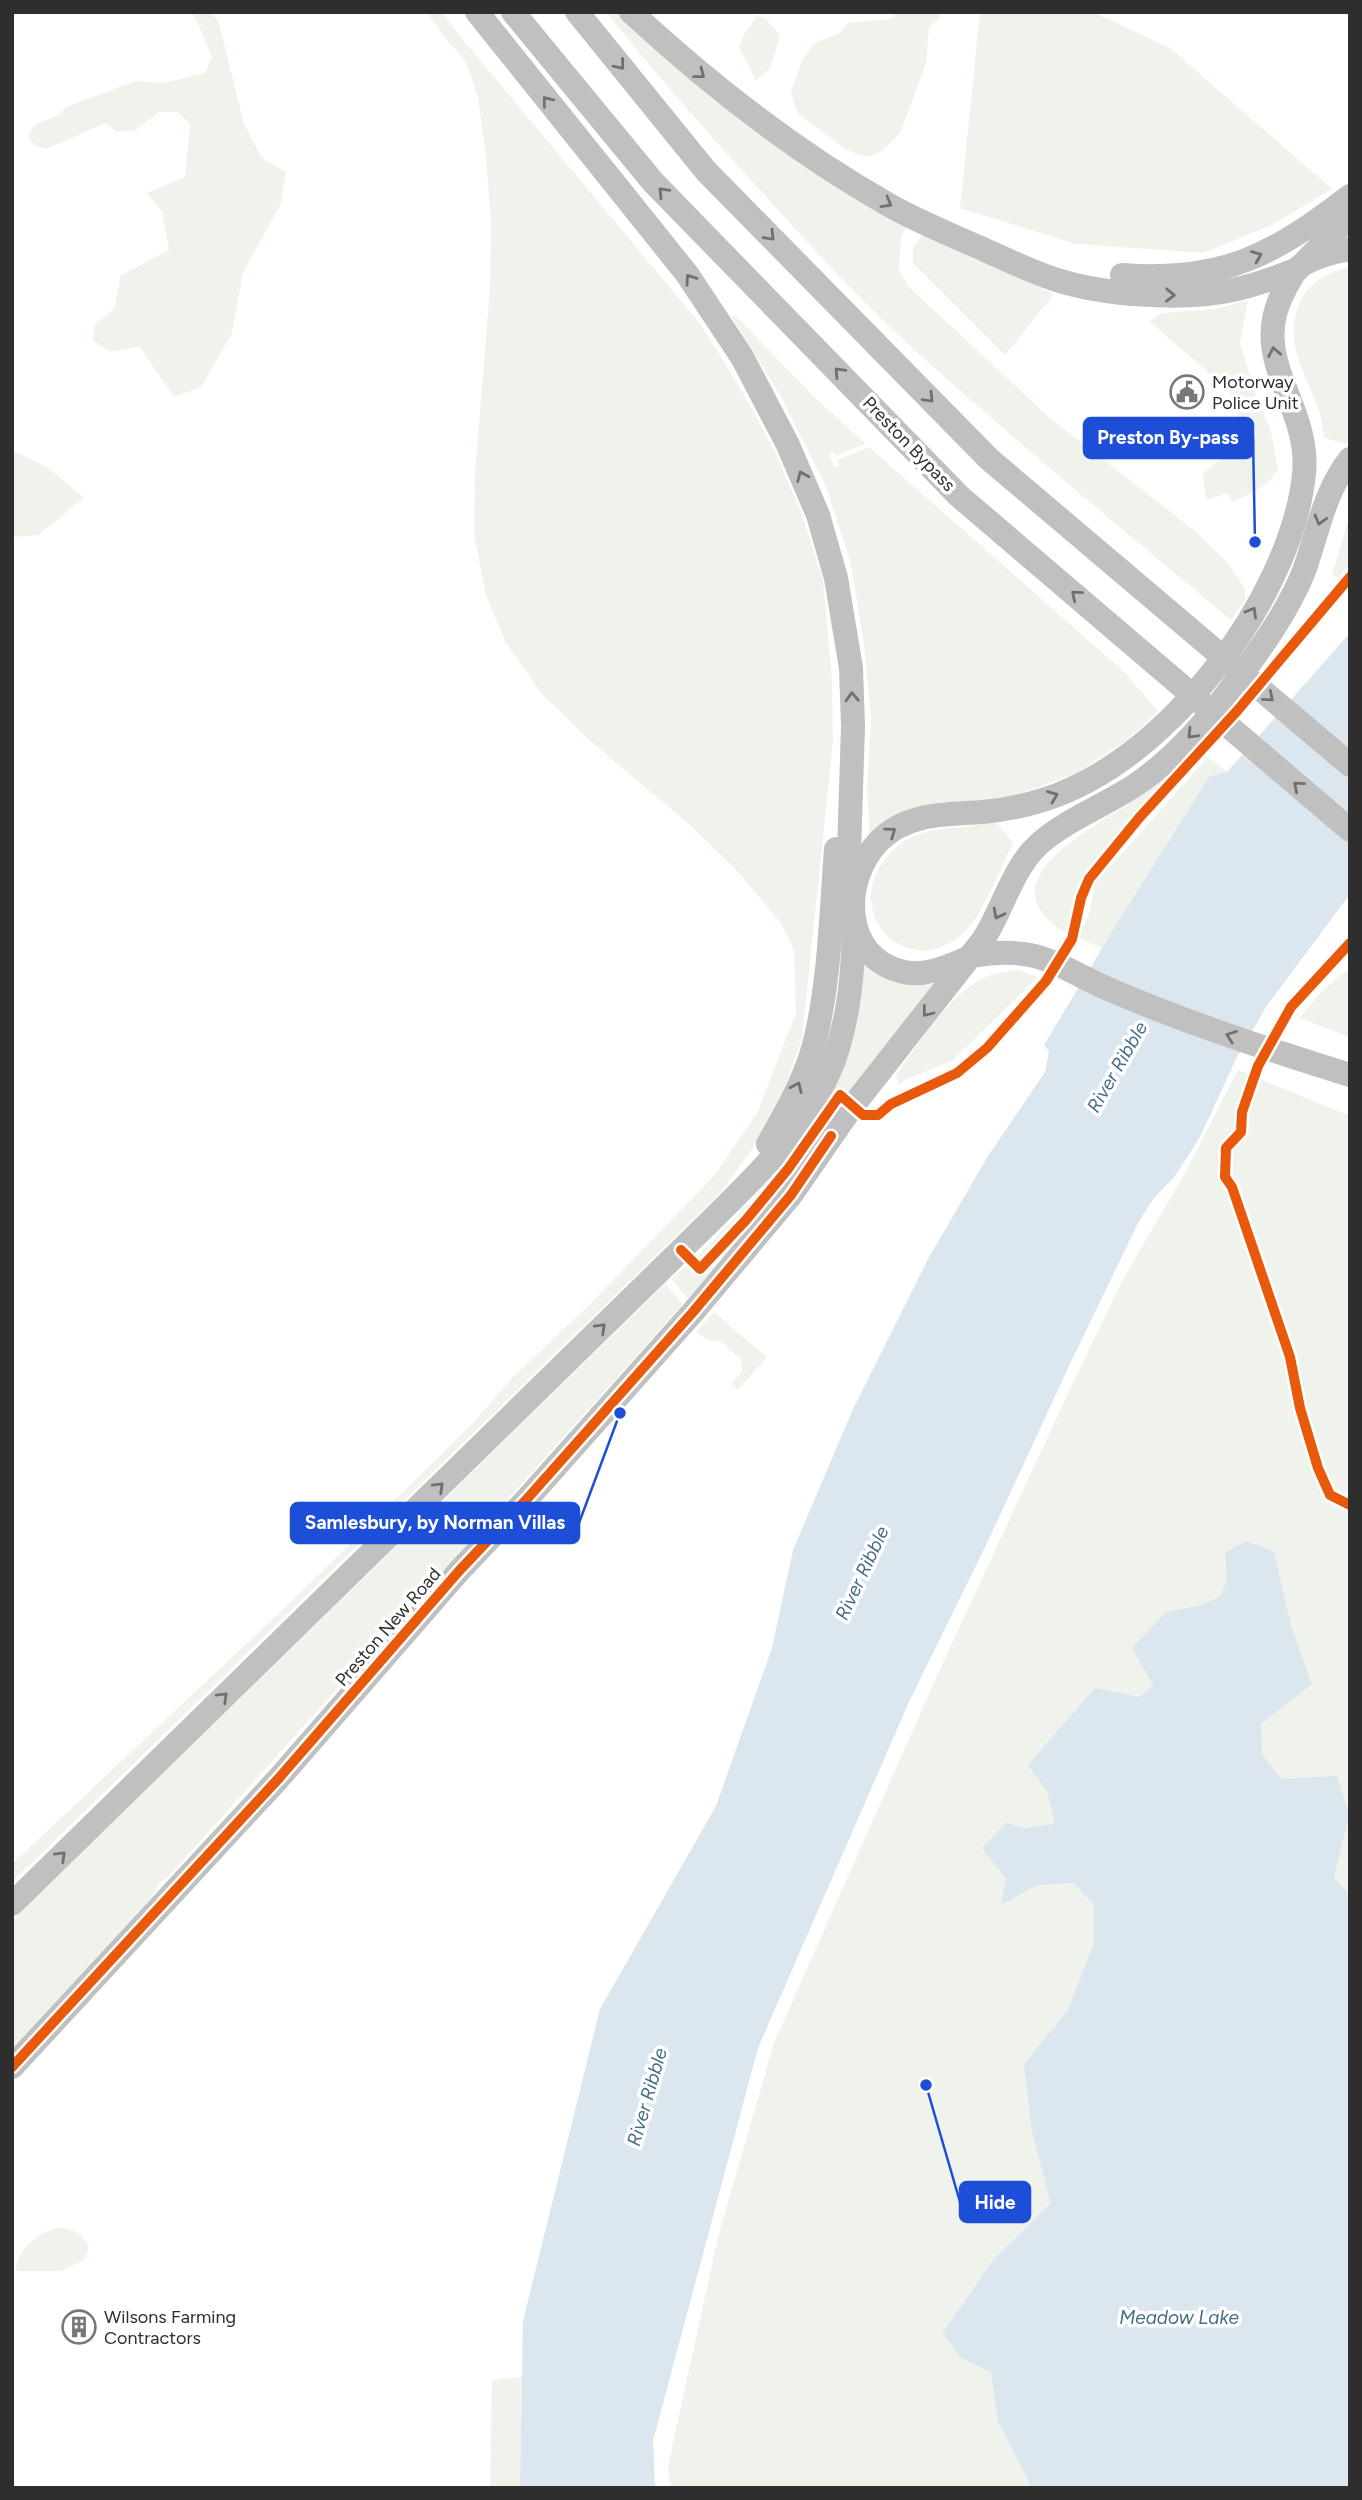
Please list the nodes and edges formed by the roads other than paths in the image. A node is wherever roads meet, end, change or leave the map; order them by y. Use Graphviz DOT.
graph roads {
  1 [pos="477,12"];
  2 [pos="513,12"];
  3 [pos="576,12"];
  4 [pos="631,12"];
  5 [pos="1350,196"];
  6 [pos="1350,216"];
  7 [pos="1350,249"];
  8 [pos="997,255"];
  9 [pos="1300,267"];
  10 [pos="1350,459"];
  11 [pos="853,727"];
  12 [pos="1350,765"];
  13 [pos="1350,830"];
  14 [pos="853,920"];
  15 [pos="970,957"];
  16 [pos="1350,1075"];
  17 [pos="741,1190"];
  18 [pos="12,1904"];
  19 [pos="12,2067"];
  11 -- 1 [label="highway, one-way"];
  13 -- 2 [label="highway, Preston Bypass, one-way"];
  3 -- 12 [label="highway, one-way"];
  4 -- 8 [label="highway, one-way"];
  8 -- 5 [label="highway, one-way"];
  6 -- 9 [label="highway"];
  7 -- 9 [label="highway"];
  8 -- 9 [label="highway, one-way"];
  14 -- 9 [label="highway, one-way"];
  10 -- 15 [label="highway, Preston New Road, one-way"];
  11 -- 14 [label="highway"];
  17 -- 11 [label="highway, one-way"];
  14 -- 15 [label="highway"];
  14 -- 17 [label="highway"];
  16 -- 15 [label="highway, one-way"];
  15 -- 19 [label="highway, Preston New Road, one-way"];
  18 -- 17 [label="highway, one-way"];
}
